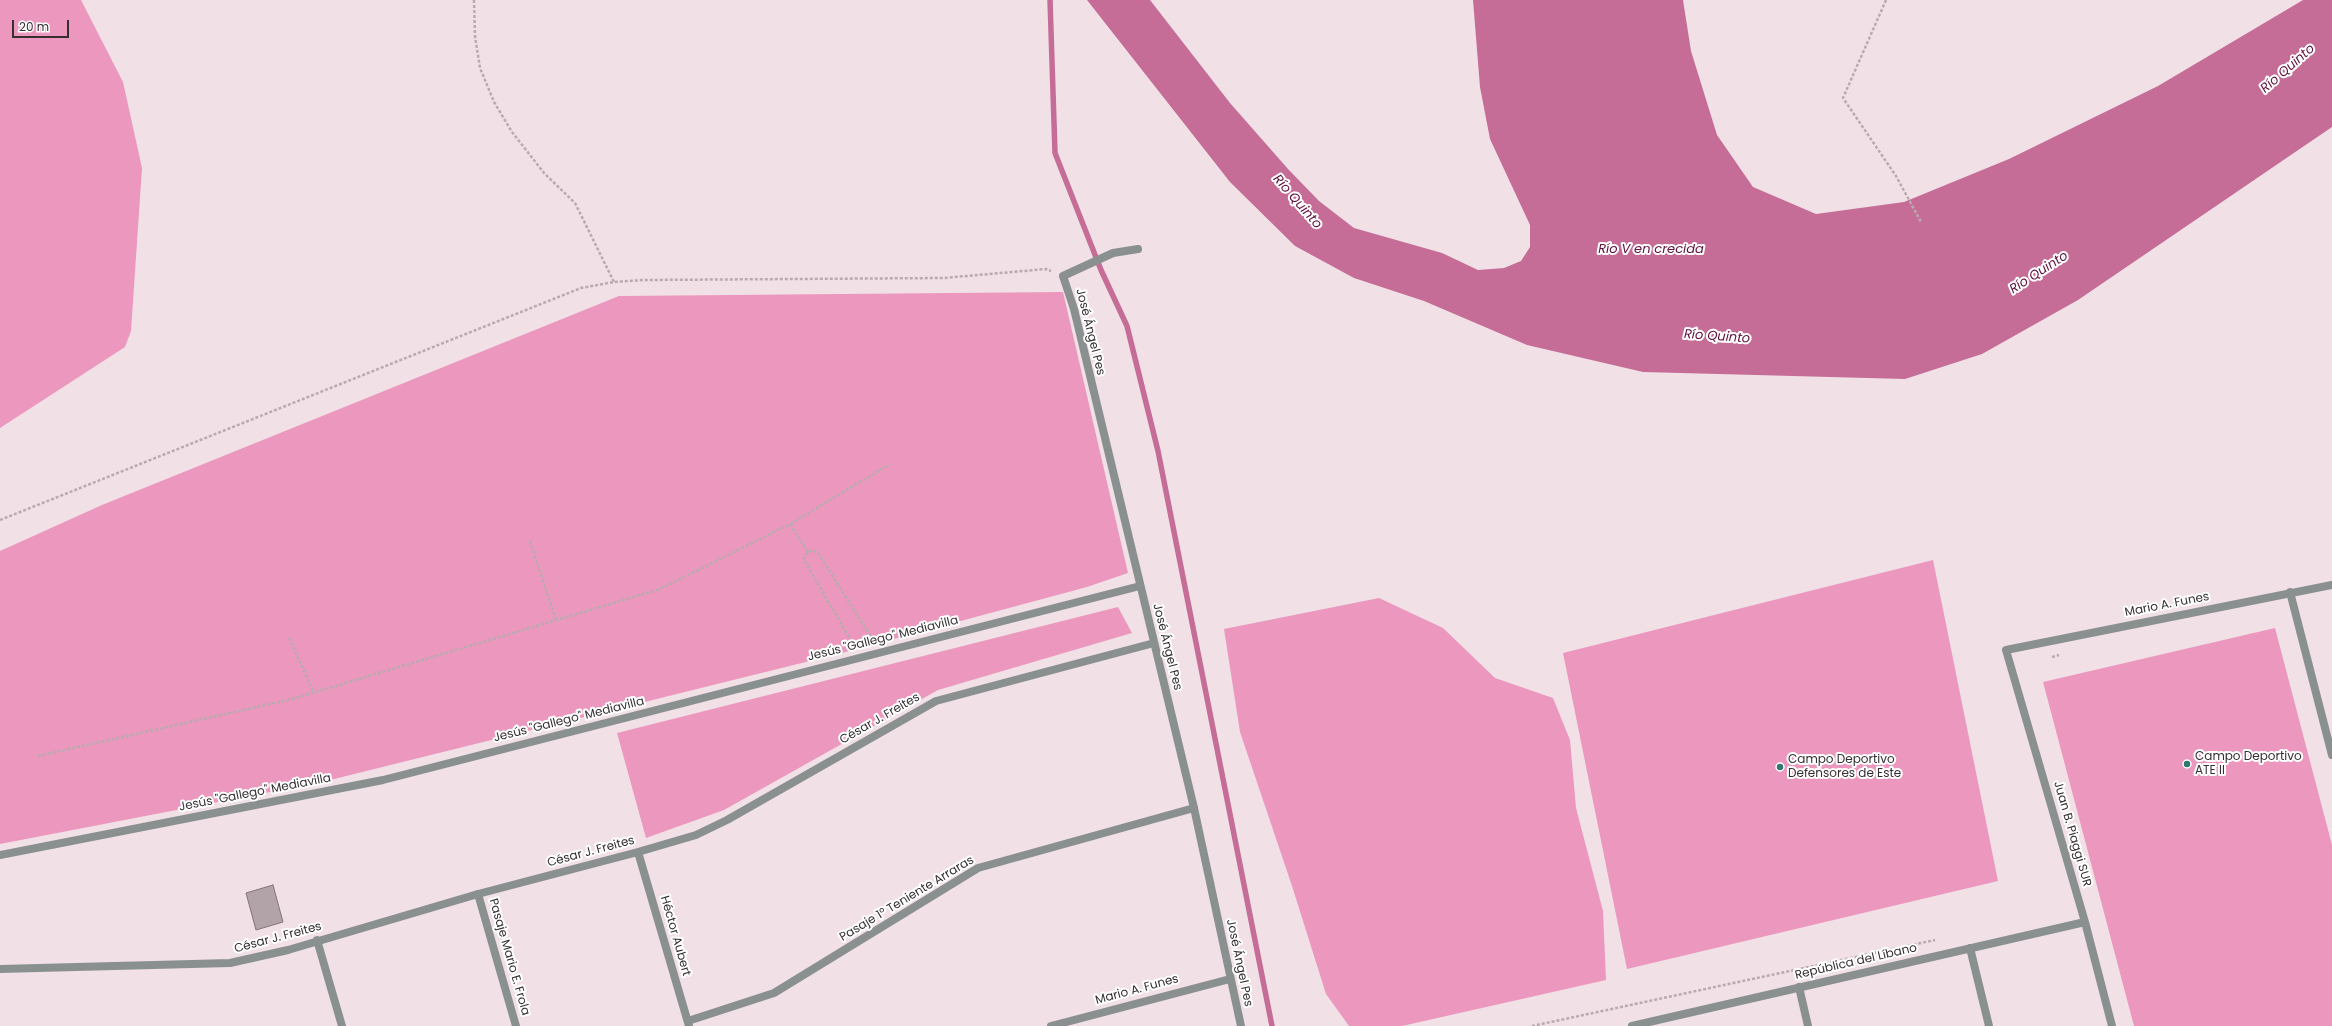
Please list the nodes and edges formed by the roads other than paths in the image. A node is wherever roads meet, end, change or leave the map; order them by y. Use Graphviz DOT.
graph roads {
  1 [pos="1138,249"];
  2 [pos="2332,584"];
  3 [pos="1140,586"];
  4 [pos="2290,592"];
  5 [pos="1154,642"];
  6 [pos="2006,650"];
  7 [pos="2332,755"];
  8 [pos="1194,808"];
  9 [pos="638,852"];
  10 [pos="0,855"];
  11 [pos="478,894"];
  12 [pos="2085,922"];
  13 [pos="317,940"];
  14 [pos="1970,948"];
  15 [pos="0,969"];
  16 [pos="1230,979"];
  17 [pos="1799,987"];
  18 [pos="688,1023"];
  19 [pos="342,1026"];
  20 [pos="516,1026"];
  21 [pos="1051,1026"];
  22 [pos="1241,1026"];
  23 [pos="1632,1026"];
  24 [pos="1808,1026"];
  25 [pos="1989,1026"];
  26 [pos="2112,1026"];
  1 -- 3 [label="street, José Ángel Pes"];
  2 -- 4 [label="street, Mario A. Funes"];
  3 -- 5 [label="street, José Ángel Pes"];
  3 -- 10 [label="street, Jesús \"Gallego\" Mediavilla"];
  4 -- 6 [label="street, Mario A. Funes"];
  4 -- 7 [label="street"];
  5 -- 8 [label="street, José Ángel Pes"];
  5 -- 9 [label="street, César J. Freites"];
  6 -- 12 [label="street, Juan B. Piaggi SUR"];
  8 -- 16 [label="street, José Ángel Pes"];
  8 -- 18 [label="street, Pasaje 1º Teniente Arraras"];
  9 -- 11 [label="street, César J. Freites"];
  9 -- 18 [label="street, Héctor Aubert"];
  11 -- 13 [label="street, César J. Freites"];
  11 -- 20 [label="street, Pasaje Mario E. Frola"];
  12 -- 14 [label="street, República del Líbano"];
  12 -- 26 [label="street, Juan B. Piaggi SUR"];
  13 -- 15 [label="street, César J. Freites"];
  13 -- 19 [label="street"];
  14 -- 17 [label="street, República del Líbano"];
  14 -- 25 [label="street"];
  16 -- 21 [label="street, Mario A. Funes"];
  16 -- 22 [label="street, José Ángel Pes"];
  17 -- 23 [label="street, República del Líbano"];
  17 -- 24 [label="street"];
}
